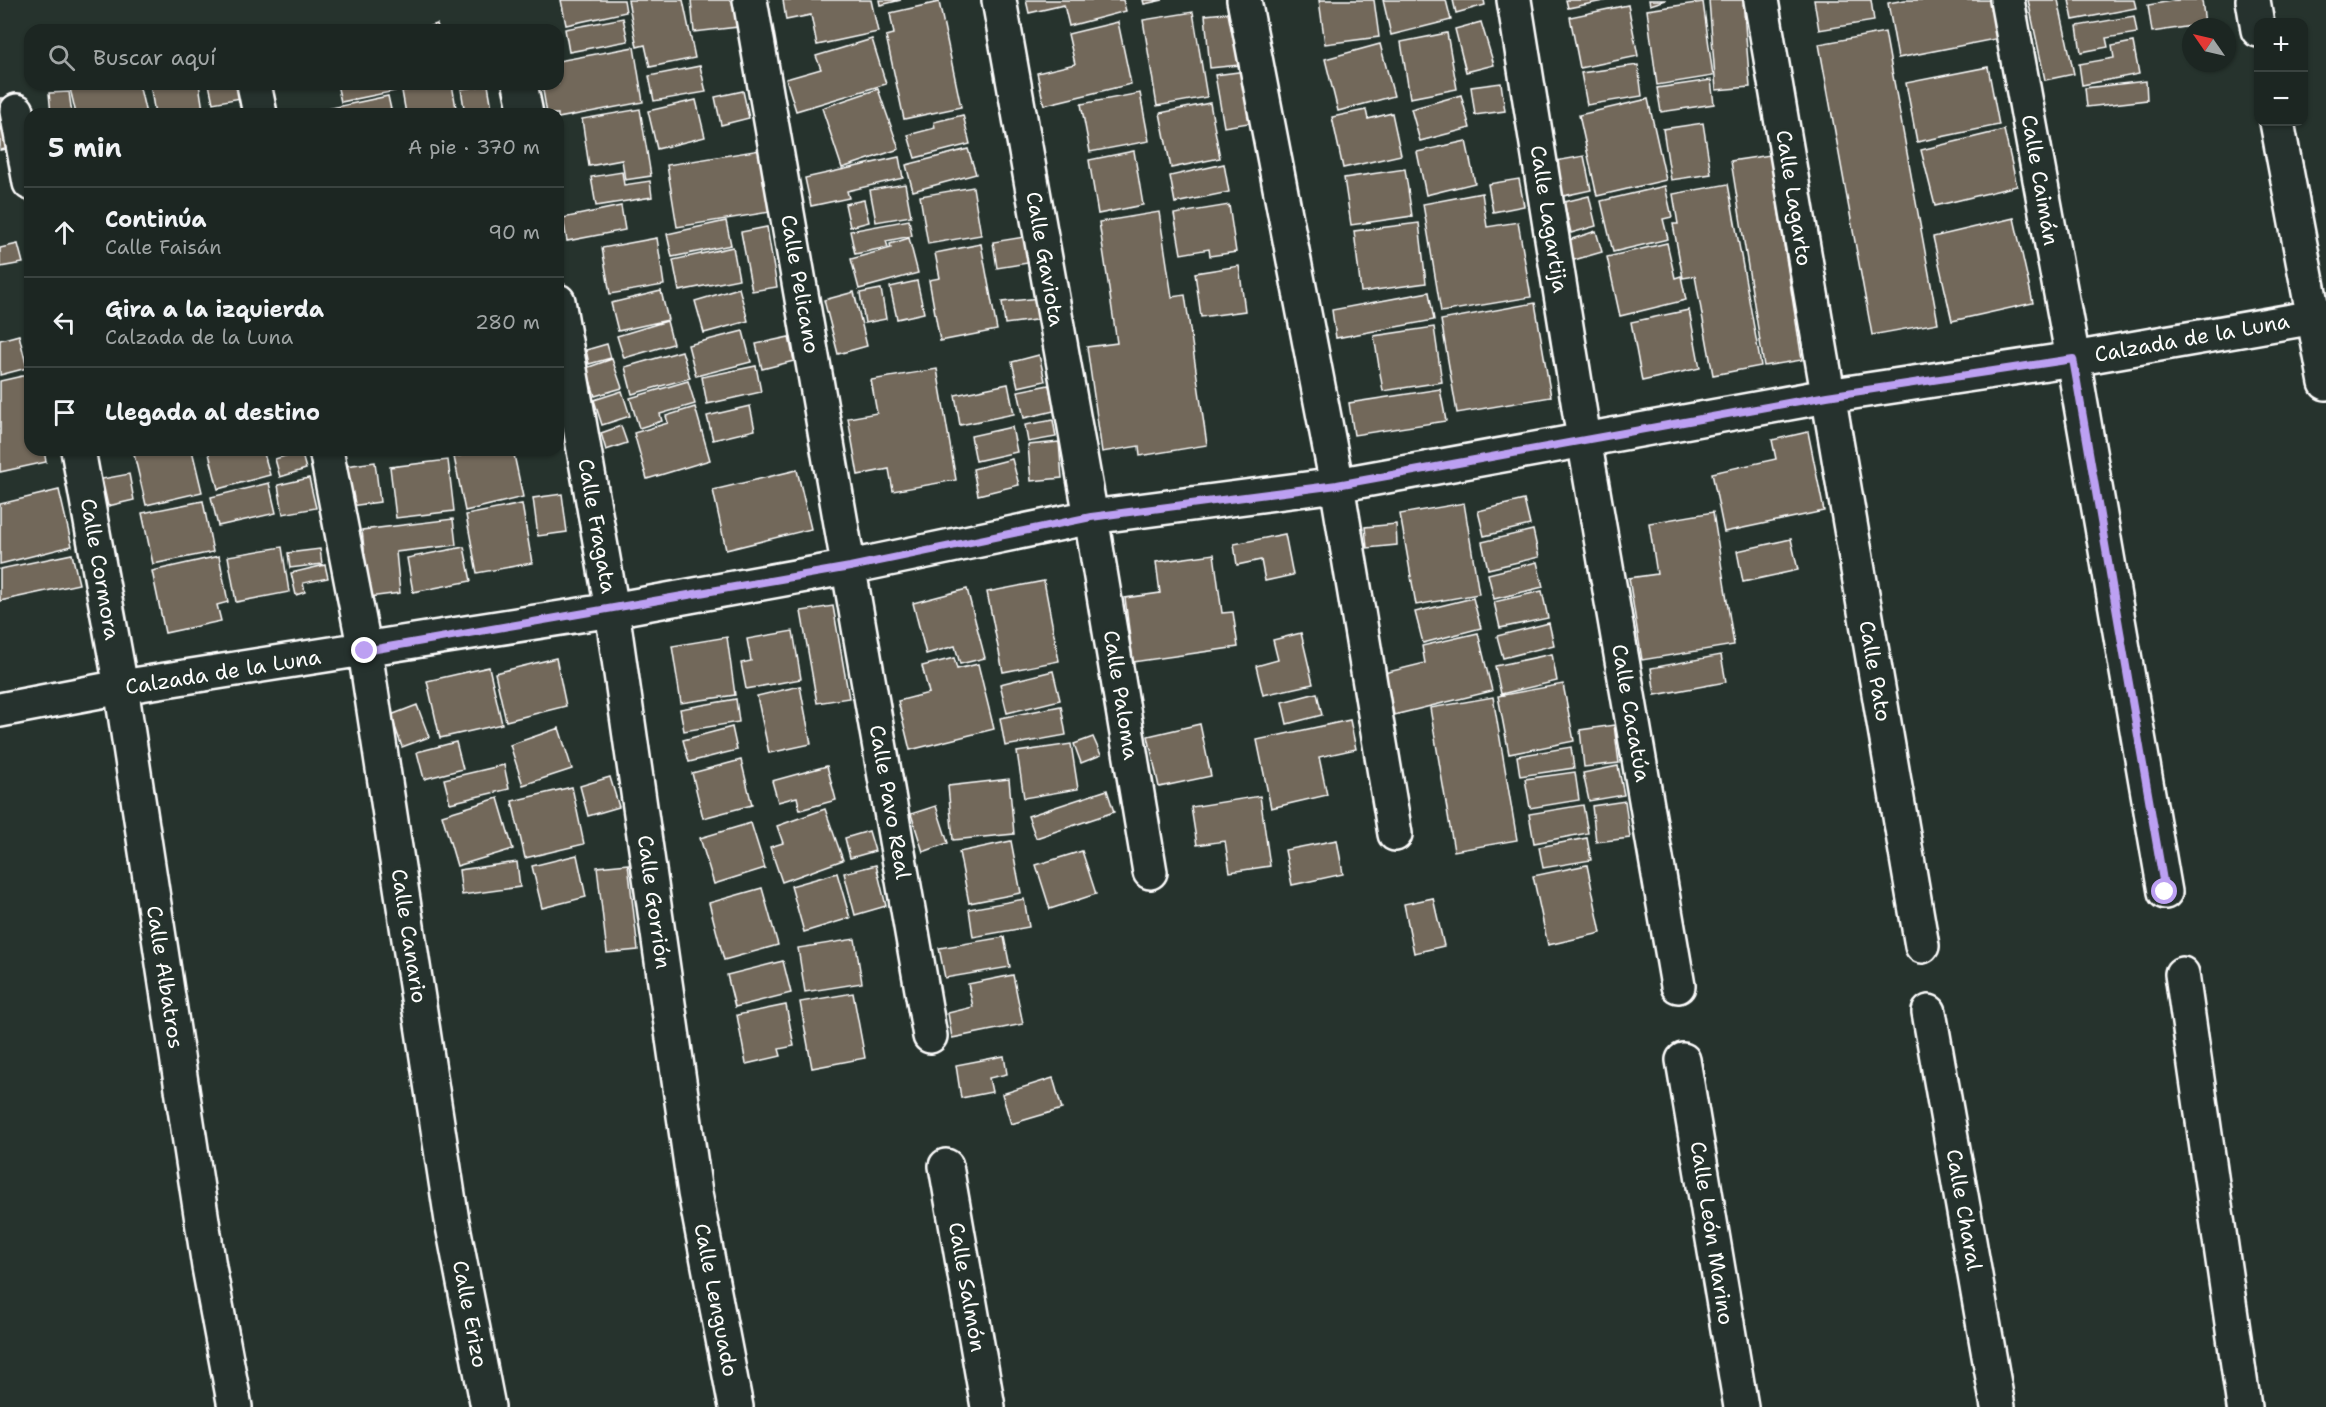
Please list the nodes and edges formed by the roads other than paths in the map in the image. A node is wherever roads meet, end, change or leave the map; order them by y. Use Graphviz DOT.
graph roads {
  1 [pos="750,0"];
  2 [pos="999,0"];
  3 [pos="1244,0"];
  4 [pos="1514,0"];
  5 [pos="1761,0"];
  6 [pos="2007,0"];
  7 [pos="2253,0"];
  8 [pos="2257,18"];
  9 [pos="256,90"];
  10 [pos="521,90"];
  11 [pos="259,108"];
  12 [pos="525,108"];
  13 [pos="17,111"];
  14 [pos="2278,126"];
  15 [pos="24,150"];
  16 [pos="2320,315"];
  17 [pos="564,335"];
  18 [pos="2073,359"];
  19 [pos="2326,383"];
  20 [pos="1827,396"];
  21 [pos="1584,439"];
  22 [pos="79,456"];
  23 [pos="327,456"];
  24 [pos="1337,485"];
  25 [pos="1091,517"];
  26 [pos="850,567"];
  27 [pos="612,610"];
  28 [pos="365,651"];
  29 [pos="121,687"];
  30 [pos="0,710"];
  31 [pos="1395,834"];
  32 [pos="1150,872"];
  33 [pos="2165,892"];
  34 [pos="1922,946"];
  35 [pos="2182,974"];
  36 [pos="1678,986"];
  37 [pos="1929,1012"];
  38 [pos="930,1036"];
  39 [pos="1683,1060"];
  40 [pos="946,1166"];
  41 [pos="696,1193"];
  42 [pos="452,1221"];
  43 [pos="235,1407"];
  44 [pos="488,1407"];
  45 [pos="736,1407"];
  46 [pos="987,1407"];
  47 [pos="1740,1407"];
  48 [pos="1998,1407"];
  49 [pos="2244,1407"];
  1 -- 26 [label="street, Calle Pelicano"];
  2 -- 25 [label="street, Calle Gaviota"];
  3 -- 24 [label="street"];
  4 -- 21 [label="street, Calle Lagartija"];
  5 -- 20 [label="street, Calle Lagarto"];
  6 -- 18 [label="street, Calle Caimán"];
  7 -- 8 [label="street"];
  9 -- 11 [label="street"];
  10 -- 12 [label="street"];
  13 -- 15 [label="street"];
  14 -- 16 [label="street"];
  16 -- 18 [label="street, Calzada de la Luna"];
  16 -- 19 [label="street"];
  17 -- 27 [label="street, Calle Fragata"];
  18 -- 20 [label="street, Calzada de la Luna"];
  18 -- 33 [label="street, Calle Caimán"];
  20 -- 21 [label="street, Calzada de la Luna"];
  20 -- 34 [label="street, Calle Pato"];
  21 -- 24 [label="street, Calzada de la Luna"];
  21 -- 36 [label="street, Calle Cacatúa"];
  22 -- 29 [label="street, Calle Cormora"];
  23 -- 28 [label="street, Calle Canario"];
  24 -- 25 [label="street, Calzada de la Luna"];
  24 -- 31 [label="street"];
  25 -- 26 [label="street, Calzada de la Luna"];
  25 -- 32 [label="street, Calle Paloma"];
  26 -- 27 [label="street, Calzada de la Luna"];
  26 -- 38 [label="street, Calle Pavo Real"];
  27 -- 28 [label="street, Calzada de la Luna"];
  27 -- 41 [label="street, Calle Gorrión"];
  28 -- 29 [label="street, Calzada de la Luna"];
  28 -- 42 [label="street, Calle Canario"];
  29 -- 30 [label="street, Calzada de la Luna"];
  29 -- 43 [label="street, Calle Albatros"];
  35 -- 49 [label="street"];
  37 -- 48 [label="street, Calle Charal"];
  39 -- 47 [label="street, Calle León Marino"];
  40 -- 46 [label="street, Calle Salmón"];
  41 -- 45 [label="street, Calle Lenguado"];
  42 -- 44 [label="street, Calle Erizo"];
}
